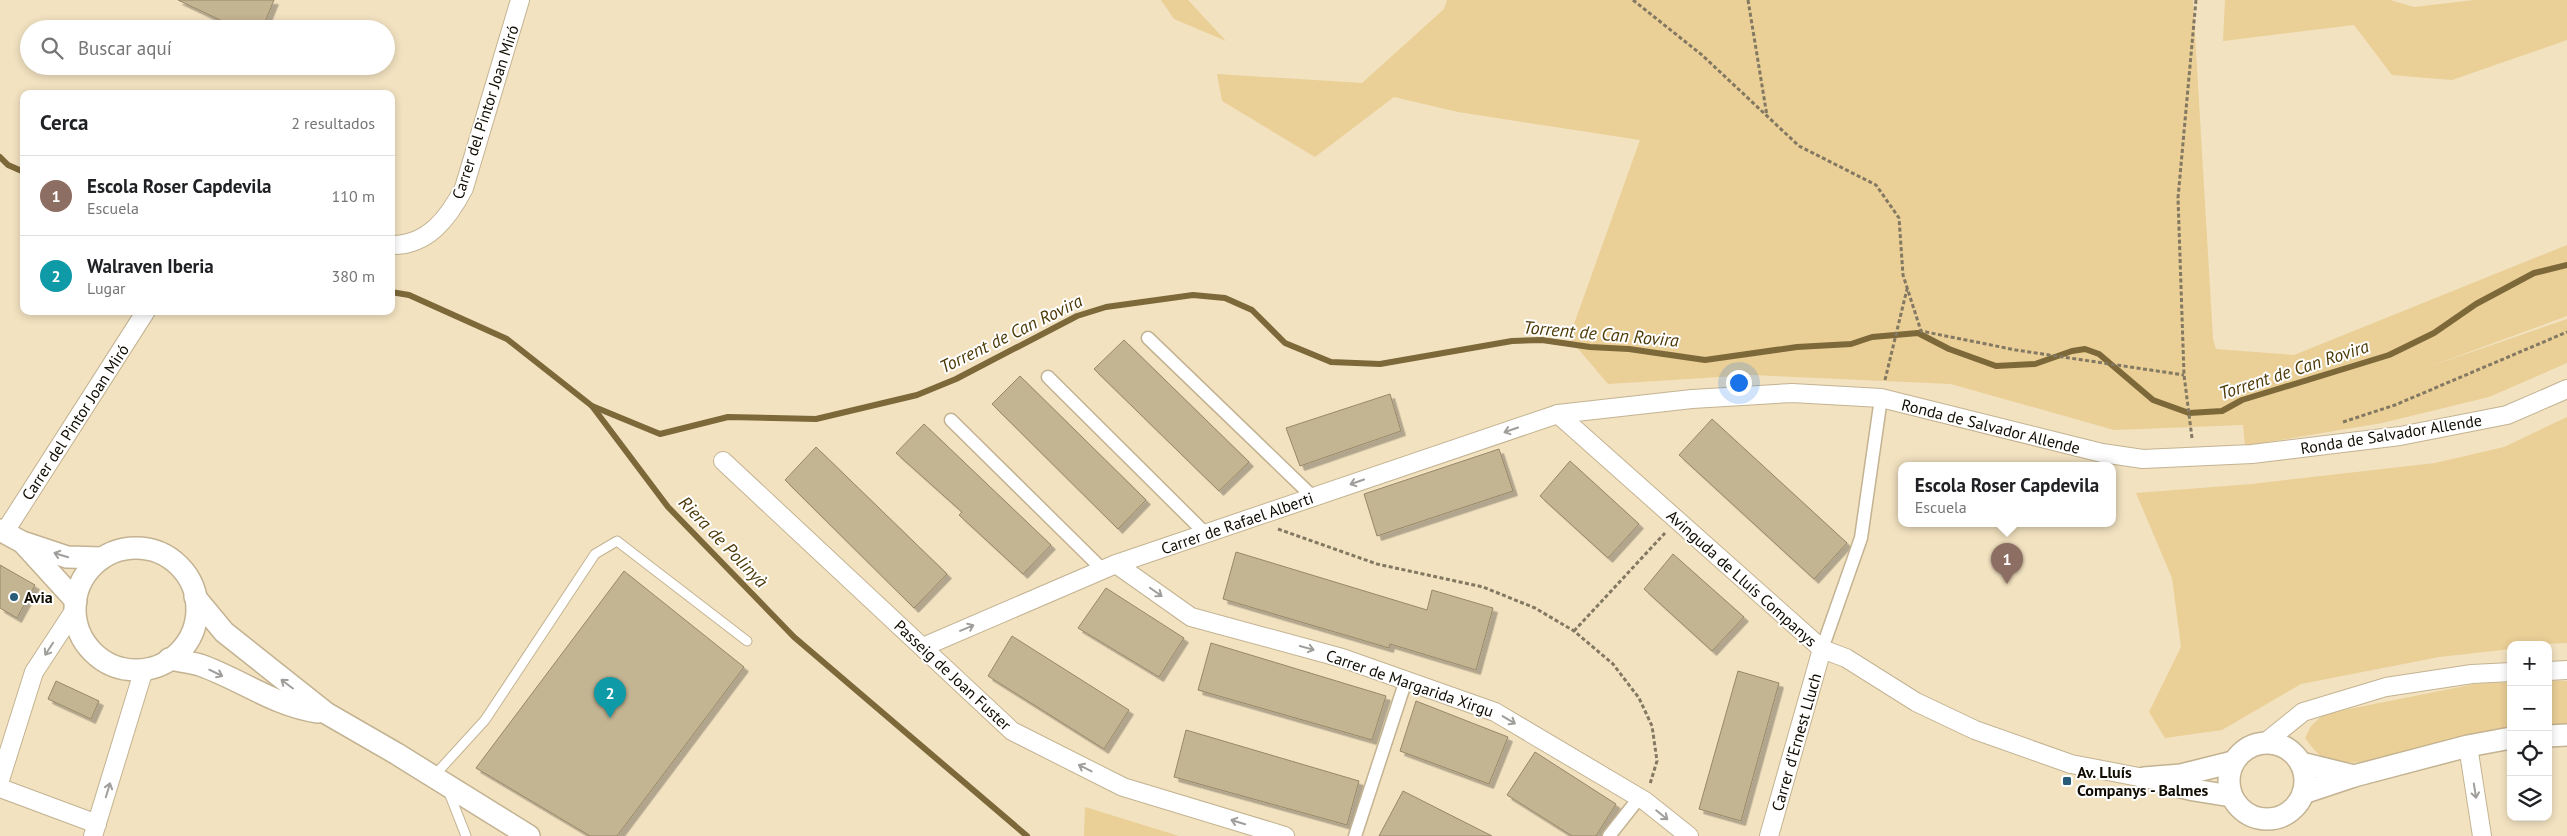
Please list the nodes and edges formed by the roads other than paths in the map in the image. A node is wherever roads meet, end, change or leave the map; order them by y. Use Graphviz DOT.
graph roads {
  1 [pos="520,0"];
  2 [pos="395,244"];
  3 [pos="144,315"];
  4 [pos="1148,338"];
  5 [pos="1048,377"];
  6 [pos="2567,389"];
  7 [pos="1881,398"];
  8 [pos="1558,414"];
  9 [pos="951,420"];
  10 [pos="722,461"];
  11 [pos="1313,497"];
  12 [pos="1206,534"];
  13 [pos="7,536"];
  14 [pos="102,558"];
  15 [pos="1109,567"];
  16 [pos="195,597"];
  17 [pos="76,605"];
  18 [pos="747,641"];
  19 [pos="922,647"];
  20 [pos="1822,649"];
  21 [pos="169,659"];
  22 [pos="144,669"];
  23 [pos="2567,670"];
  24 [pos="2552,671"];
  25 [pos="2507,672"];
  26 [pos="1406,680"];
  27 [pos="326,713"];
  28 [pos="2567,735"];
  29 [pos="2552,736"];
  30 [pos="2507,739"];
  31 [pos="2266,742"];
  32 [pos="2468,746"];
  33 [pos="2233,762"];
  34 [pos="2301,763"];
  35 [pos="2354,776"];
  36 [pos="2144,778"];
  37 [pos="0,780"];
  38 [pos="439,781"];
  39 [pos="0,788"];
  40 [pos="2303,793"];
  41 [pos="2230,796"];
  42 [pos="1642,799"];
  43 [pos="2262,828"];
  44 [pos="95,830"];
  45 [pos="466,836"];
  46 [pos="529,836"];
  47 [pos="1285,836"];
  48 [pos="1355,836"];
  49 [pos="1609,836"];
  50 [pos="1689,836"];
  51 [pos="1769,836"];
  52 [pos="2482,836"];
  1 -- 2 [label="street, Carrer del Pintor Joan Miró"];
  3 -- 13 [label="street, Carrer del Pintor Joan Miró"];
  4 -- 11 [label="street"];
  5 -- 12 [label="street"];
  6 -- 7 [label="street, Ronda de Salvador Allende"];
  7 -- 8 [label="street, Ronda de Salvador Allende"];
  7 -- 20 [label="street"];
  8 -- 11 [label="street, Carrer de Rafael Alberti, one-way"];
  8 -- 20 [label="street, Avinguda de Lluís Companys"];
  9 -- 15 [label="street"];
  10 -- 19 [label="street, Passeig de Joan Fuster"];
  11 -- 12 [label="street, Carrer de Rafael Alberti"];
  12 -- 15 [label="street, Carrer de Rafael Alberti"];
  14 -- 13 [label="street, one-way"];
  13 -- 17 [label="street"];
  14 -- 16 [label="street"];
  14 -- 17 [label="street"];
  19 -- 15 [label="street, Carrer de Rafael Alberti, one-way"];
  15 -- 26 [label="street, Carrer de Margarida Xirgu, one-way"];
  16 -- 21 [label="street"];
  27 -- 16 [label="street, one-way"];
  17 -- 22 [label="street"];
  17 -- 37 [label="street, one-way"];
  18 -- 38 [label="lane"];
  47 -- 19 [label="street, Passeig de Joan Fuster, one-way"];
  20 -- 36 [label="street, Avinguda de Lluís Companys"];
  20 -- 51 [label="street, Carrer d'Ernest Lluch"];
  21 -- 22 [label="street"];
  21 -- 27 [label="street, one-way"];
  44 -- 22 [label="street, one-way"];
  23 -- 24 [label="street"];
  25 -- 31 [label="street"];
  26 -- 42 [label="street, Carrer de Margarida Xirgu, one-way"];
  26 -- 48 [label="street"];
  27 -- 38 [label="street"];
  28 -- 29 [label="street"];
  30 -- 32 [label="street"];
  31 -- 33 [label="street"];
  31 -- 34 [label="street"];
  32 -- 35 [label="street"];
  32 -- 52 [label="street, one-way"];
  33 -- 36 [label="street"];
  33 -- 41 [label="street"];
  34 -- 35 [label="street"];
  34 -- 40 [label="street"];
  35 -- 40 [label="street"];
  36 -- 41 [label="street"];
  38 -- 45 [label="lane"];
  38 -- 46 [label="street"];
  39 -- 44 [label="street"];
  40 -- 43 [label="street"];
  41 -- 43 [label="street"];
  42 -- 49 [label="street"];
  42 -- 50 [label="street, Carrer de Margarida Xirgu, one-way"];
}
